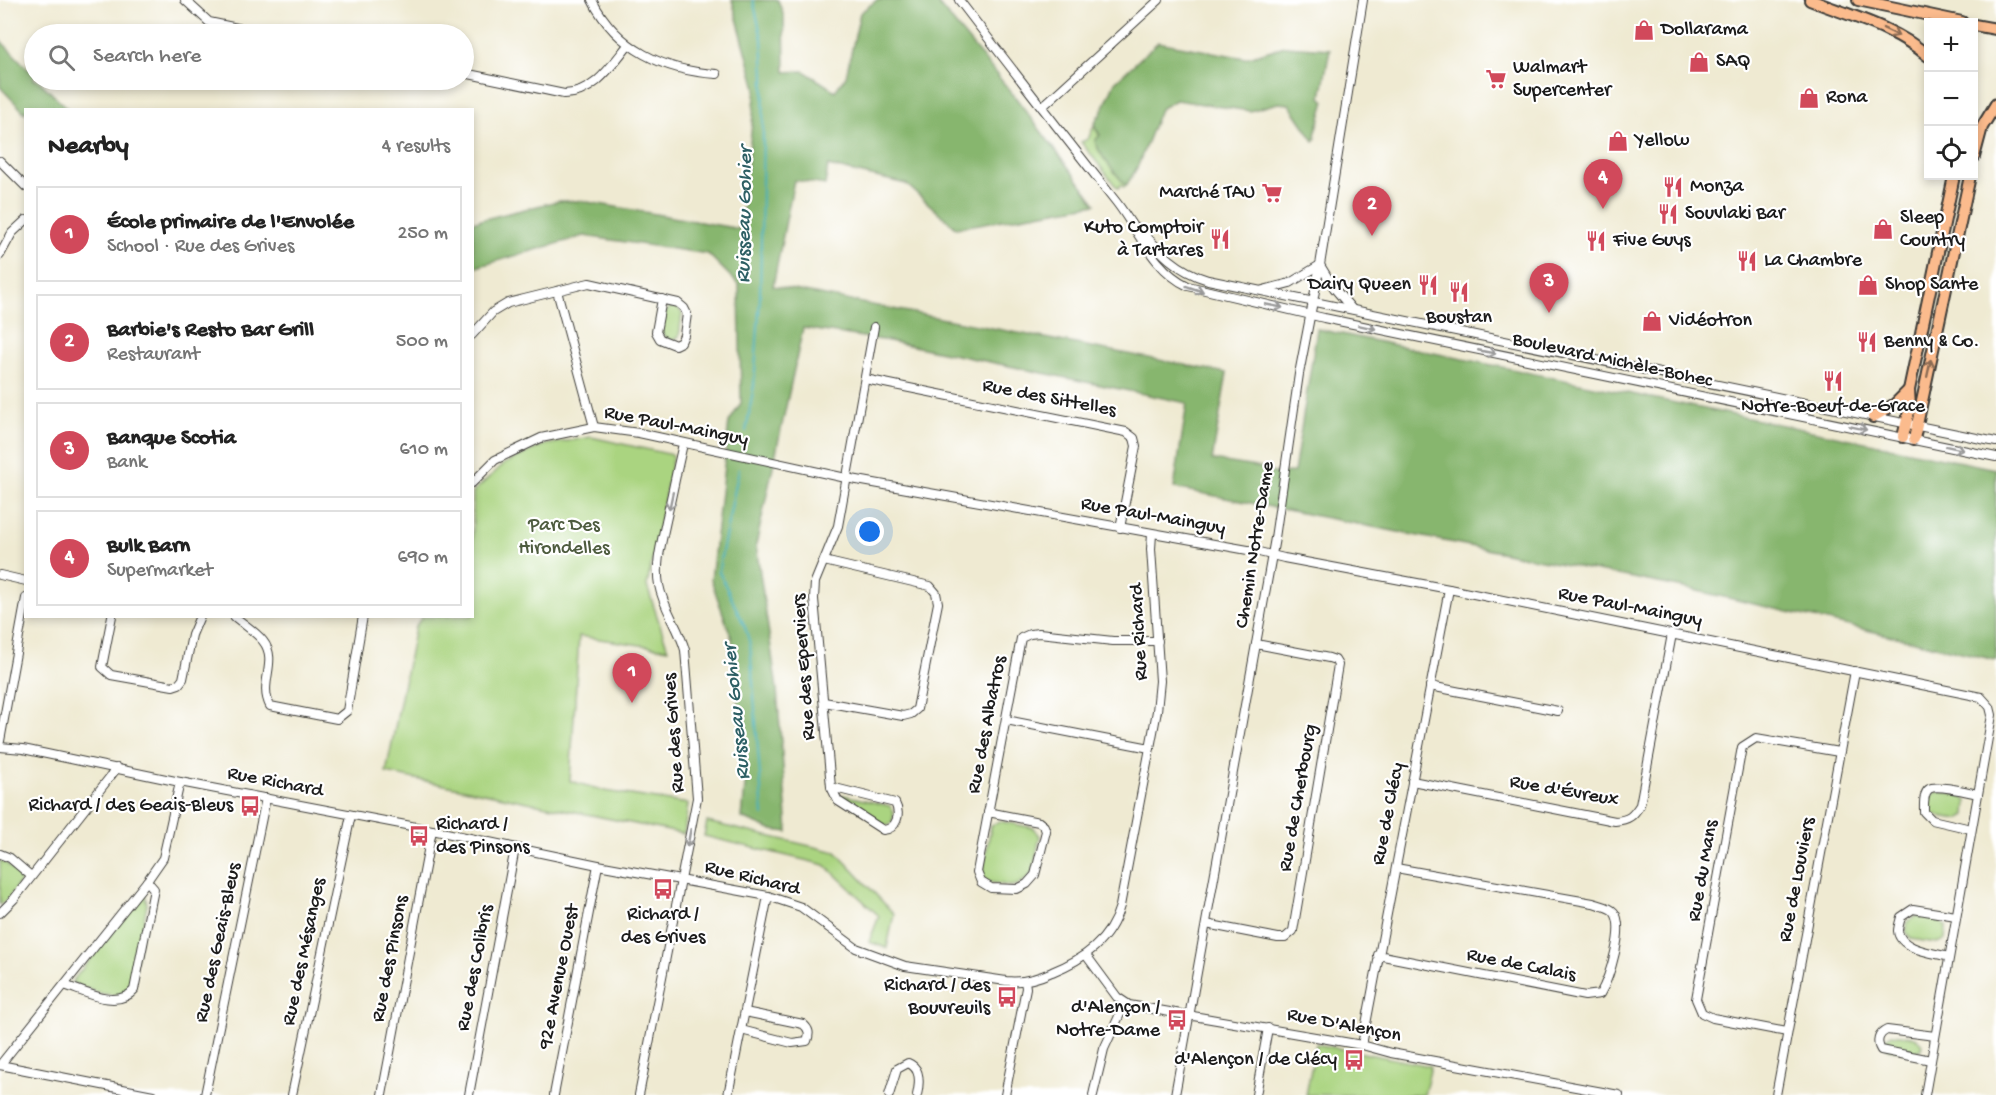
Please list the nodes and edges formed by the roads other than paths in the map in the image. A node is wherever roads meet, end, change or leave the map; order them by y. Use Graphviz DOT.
graph roads {
  1 [pos="185,0"];
  2 [pos="592,0"];
  3 [pos="959,0"];
  4 [pos="1159,0"];
  5 [pos="1363,0"];
  6 [pos="1810,0"];
  7 [pos="1858,0"];
  8 [pos="1943,18"];
  9 [pos="218,24"];
  10 [pos="1978,26"];
  11 [pos="1996,29"];
  12 [pos="628,45"];
  13 [pos="1924,52"];
  14 [pos="717,74"];
  15 [pos="474,75"];
  16 [pos="1996,105"];
  17 [pos="1042,107"];
  18 [pos="1978,142"];
  19 [pos="0,161"];
  20 [pos="1953,180"];
  21 [pos="1969,180"];
  22 [pos="24,185"];
  23 [pos="1118,205"];
  24 [pos="24,222"];
  25 [pos="0,255"];
  26 [pos="1320,265"];
  27 [pos="557,291"];
  28 [pos="1261,291"];
  29 [pos="662,300"];
  30 [pos="1313,302"];
  31 [pos="1352,309"];
  32 [pos="1310,315"];
  33 [pos="874,327"];
  34 [pos="474,333"];
  35 [pos="865,379"];
  36 [pos="1909,390"];
  37 [pos="1873,417"];
  38 [pos="1912,425"];
  39 [pos="594,427"];
  40 [pos="1909,438"];
  41 [pos="1996,442"];
  42 [pos="683,444"];
  43 [pos="1996,457"];
  44 [pos="846,478"];
  45 [pos="474,481"];
  46 [pos="1120,528"];
  47 [pos="1152,534"];
  48 [pos="1271,555"];
  49 [pos="824,561"];
  50 [pos="0,576"];
  51 [pos="24,581"];
  52 [pos="1449,589"];
  53 [pos="24,609"];
  54 [pos="112,618"];
  55 [pos="199,618"];
  56 [pos="236,618"];
  57 [pos="363,618"];
  58 [pos="1672,634"];
  59 [pos="1158,641"];
  60 [pos="1256,644"];
  61 [pos="1855,671"];
  62 [pos="1430,686"];
  63 [pos="824,702"];
  64 [pos="1558,711"];
  65 [pos="1006,720"];
  66 [pos="0,741"];
  67 [pos="0,747"];
  68 [pos="1150,748"];
  69 [pos="1839,752"];
  70 [pos="117,768"];
  71 [pos="1412,781"];
  72 [pos="180,782"];
  73 [pos="831,787"];
  74 [pos="1978,794"];
  75 [pos="266,798"];
  76 [pos="988,812"];
  77 [pos="351,815"];
  78 [pos="1971,829"];
  79 [pos="432,830"];
  80 [pos="515,848"];
  81 [pos="0,854"];
  82 [pos="598,865"];
  83 [pos="1396,868"];
  84 [pos="31,876"];
  85 [pos="682,879"];
  86 [pos="147,881"];
  87 [pos="768,896"];
  88 [pos="0,913"];
  89 [pos="1956,916"];
  90 [pos="1206,924"];
  91 [pos="1086,955"];
  92 [pos="1378,955"];
  93 [pos="1949,957"];
  94 [pos="1025,981"];
  95 [pos="64,985"];
  96 [pos="1125,1003"];
  97 [pos="745,1012"];
  98 [pos="1189,1016"];
  99 [pos="1268,1028"];
  100 [pos="741,1030"];
  101 [pos="1787,1032"];
  102 [pos="1935,1036"];
  103 [pos="1362,1045"];
  104 [pos="1931,1060"];
  105 [pos="0,1065"];
  106 [pos="1591,1092"];
  107 [pos="153,1095"];
  108 [pos="205,1095"];
  109 [pos="292,1095"];
  110 [pos="382,1095"];
  111 [pos="469,1095"];
  112 [pos="554,1095"];
  113 [pos="639,1095"];
  114 [pos="728,1095"];
  115 [pos="889,1095"];
  116 [pos="917,1095"];
  117 [pos="1005,1095"];
  118 [pos="1093,1095"];
  119 [pos="1175,1095"];
  120 [pos="1256,1095"];
  121 [pos="1619,1095"];
  122 [pos="1776,1095"];
  123 [pos="1925,1095"];
  1 -- 9 [label="street"];
  2 -- 12 [label="street"];
  3 -- 17 [label="street, Boulevard Michèle-Bohec"];
  4 -- 17 [label="street"];
  5 -- 26 [label="street, Chemin Notre-Dame"];
  6 -- 13 [label="highway, one-way"];
  7 -- 8 [label="highway"];
  10 -- 11 [label="highway"];
  12 -- 14 [label="street"];
  12 -- 15 [label="street"];
  16 -- 18 [label="highway"];
  17 -- 23 [label="street, Boulevard Michèle-Bohec"];
  19 -- 22 [label="street"];
  20 -- 36 [label="highway"];
  38 -- 21 [label="highway, one-way"];
  23 -- 28 [label="street, Boulevard Michèle-Bohec"];
  23 -- 32 [label="street, Boulevard Michèle-Bohec, one-way"];
  24 -- 25 [label="street"];
  26 -- 28 [label="street"];
  26 -- 30 [label="street, Chemin Notre-Dame"];
  26 -- 31 [label="street"];
  27 -- 29 [label="street"];
  27 -- 34 [label="street"];
  27 -- 39 [label="street"];
  28 -- 30 [label="street, Boulevard Michèle-Bohec"];
  29 -- 29 [label="street"];
  30 -- 31 [label="street, Boulevard Michèle-Bohec"];
  30 -- 32 [label="street, Chemin Notre-Dame"];
  31 -- 37 [label="street, Boulevard Michèle-Bohec"];
  32 -- 40 [label="street, Boulevard Michèle-Bohec, one-way"];
  32 -- 48 [label="street, Chemin Notre-Dame"];
  33 -- 35 [label="street, Rue des Eperviers"];
  35 -- 44 [label="street, Rue des Eperviers"];
  35 -- 46 [label="street, Rue des Sittelles"];
  36 -- 37 [label="highway"];
  36 -- 38 [label="highway"];
  37 -- 38 [label="street, Boulevard Michèle-Bohec"];
  38 -- 40 [label="highway"];
  38 -- 41 [label="street, Boulevard Michèle-Bohec"];
  39 -- 42 [label="street, Rue Paul-Mainguy"];
  39 -- 45 [label="street, Rue Paul-Mainguy"];
  40 -- 43 [label="street, Boulevard Michèle-Bohec, one-way"];
  42 -- 44 [label="street, Rue Paul-Mainguy"];
  42 -- 85 [label="street, Rue des Grives, one-way"];
  44 -- 46 [label="street, Rue Paul-Mainguy"];
  44 -- 49 [label="street, Rue des Eperviers"];
  46 -- 47 [label="street, Rue Paul-Mainguy"];
  47 -- 48 [label="street, Rue Paul-Mainguy"];
  47 -- 59 [label="street, Rue Richard"];
  48 -- 52 [label="street, Rue Paul-Mainguy"];
  48 -- 60 [label="street, Chemin Notre-Dame"];
  49 -- 63 [label="street, Rue des Eperviers"];
  49 -- 63 [label="street"];
  50 -- 51 [label="street"];
  52 -- 58 [label="street, Rue Paul-Mainguy"];
  52 -- 62 [label="street, Rue de Clécy"];
  53 -- 66 [label="street"];
  54 -- 55 [label="street"];
  56 -- 57 [label="street"];
  58 -- 61 [label="street, Rue Paul-Mainguy"];
  58 -- 71 [label="street, Rue d'Évreux"];
  59 -- 65 [label="street, Rue des Albatros"];
  59 -- 68 [label="street, Rue Richard"];
  60 -- 90 [label="street, Chemin Notre-Dame"];
  60 -- 90 [label="street, Rue de Cherbourg"];
  61 -- 69 [label="street, Rue de Louviers"];
  61 -- 74 [label="street, Rue Paul-Mainguy"];
  62 -- 64 [label="street"];
  62 -- 71 [label="street, Rue de Clécy"];
  63 -- 73 [label="street, Rue des Eperviers"];
  65 -- 68 [label="street"];
  65 -- 76 [label="street, Rue des Albatros"];
  67 -- 70 [label="street, Rue Richard"];
  68 -- 91 [label="street, Rue Richard"];
  69 -- 101 [label="street, Rue de Louviers"];
  69 -- 101 [label="street, Rue du Mans"];
  70 -- 72 [label="street, Rue Richard"];
  70 -- 84 [label="street"];
  71 -- 83 [label="street, Rue de Clécy"];
  72 -- 75 [label="street, Rue Richard"];
  72 -- 86 [label="street"];
  73 -- 73 [label="street"];
  74 -- 78 [label="street"];
  74 -- 78 [label="street"];
  75 -- 77 [label="street, Rue Richard"];
  75 -- 108 [label="street, Rue des Geais-Bleus"];
  76 -- 76 [label="street, Rue des Albatros"];
  77 -- 79 [label="street, Rue Richard"];
  77 -- 109 [label="street, Rue des Mésanges"];
  78 -- 89 [label="street"];
  79 -- 80 [label="street, Rue Richard"];
  79 -- 110 [label="street, Rue des Pinsons"];
  80 -- 82 [label="street, Rue Richard"];
  80 -- 111 [label="street, Rue des Colibris"];
  81 -- 84 [label="street"];
  82 -- 85 [label="street, Rue Richard"];
  82 -- 112 [label="street, 92e Avenue Ouest"];
  83 -- 92 [label="street, Rue de Clécy"];
  83 -- 92 [label="street, Rue de Calais"];
  84 -- 88 [label="street"];
  85 -- 87 [label="street, Rue Richard"];
  85 -- 113 [label="street, Rue des Grives"];
  86 -- 95 [label="street"];
  86 -- 95 [label="street"];
  87 -- 94 [label="street, Rue Richard"];
  87 -- 97 [label="street"];
  89 -- 93 [label="street"];
  89 -- 93 [label="street"];
  90 -- 98 [label="street, Chemin Notre-Dame"];
  91 -- 94 [label="street, Rue Richard"];
  91 -- 96 [label="street"];
  92 -- 103 [label="street, Rue de Clécy"];
  93 -- 102 [label="street"];
  94 -- 117 [label="street"];
  95 -- 105 [label="street"];
  96 -- 98 [label="street, Rue D'Alençon"];
  96 -- 118 [label="street"];
  97 -- 100 [label="street"];
  97 -- 100 [label="street"];
  98 -- 99 [label="street, Rue D'Alençon"];
  98 -- 119 [label="street, Chemin Notre-Dame"];
  99 -- 103 [label="street, Rue D'Alençon"];
  99 -- 120 [label="street"];
  100 -- 114 [label="street"];
  101 -- 122 [label="street, Rue de Louviers"];
  102 -- 104 [label="street"];
  102 -- 104 [label="street"];
  103 -- 106 [label="street, Rue D'Alençon"];
  104 -- 123 [label="street"];
  105 -- 107 [label="street"];
  106 -- 121 [label="street, Rue D'Alençon"];
  115 -- 116 [label="street"];
}
